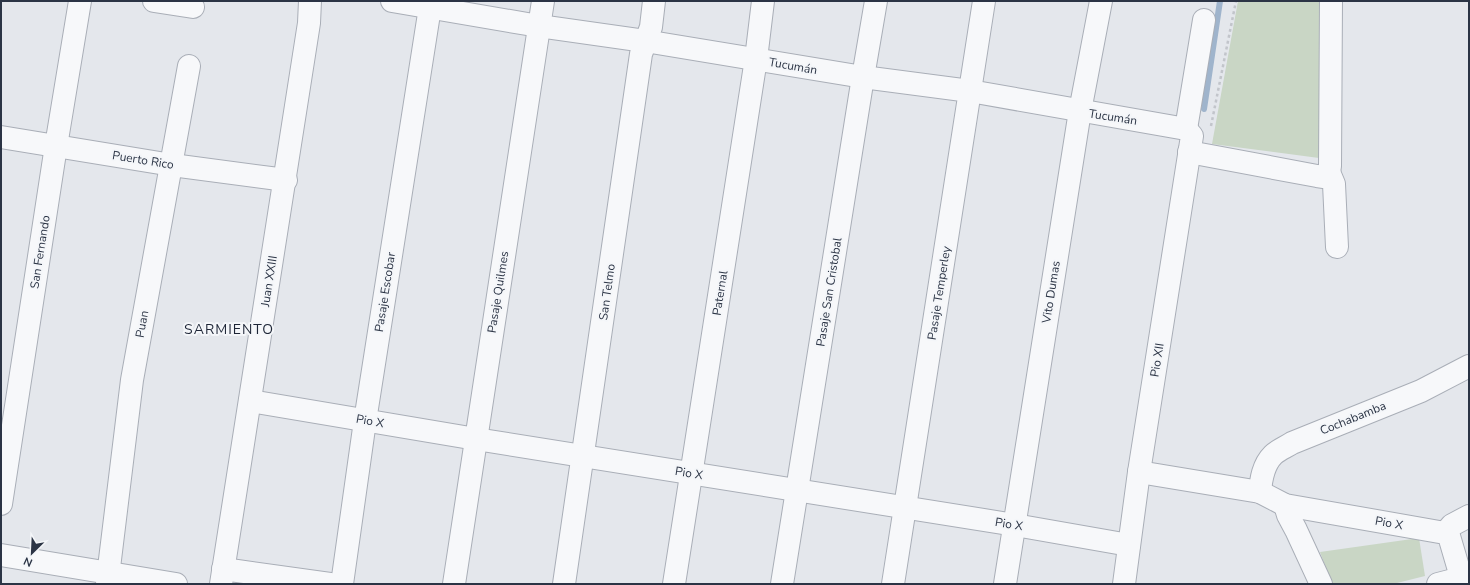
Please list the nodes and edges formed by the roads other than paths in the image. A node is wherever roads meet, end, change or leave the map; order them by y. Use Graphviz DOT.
graph roads {
  1 [pos="80,1"];
  2 [pos="154,1"];
  3 [pos="310,1"];
  4 [pos="392,1"];
  5 [pos="543,1"];
  6 [pos="654,1"];
  7 [pos="763,1"];
  8 [pos="876,1"];
  9 [pos="984,1"];
  10 [pos="1101,1"];
  11 [pos="1331,1"];
  12 [pos="431,5"];
  13 [pos="194,7"];
  14 [pos="1204,20"];
  15 [pos="539,26"];
  16 [pos="645,41"];
  17 [pos="756,59"];
  18 [pos="189,66"];
  19 [pos="863,77"];
  20 [pos="970,92"];
  21 [pos="1080,111"];
  22 [pos="1,137"];
  23 [pos="1193,143"];
  24 [pos="56,146"];
  25 [pos="172,165"];
  26 [pos="1329,172"];
  27 [pos="286,180"];
  28 [pos="1337,247"];
  29 [pos="1469,366"];
  30 [pos="250,401"];
  31 [pos="365,421"];
  32 [pos="476,439"];
  33 [pos="584,456"];
  34 [pos="1139,472"];
  35 [pos="692,473"];
  36 [pos="798,490"];
  37 [pos="1260,492"];
  38 [pos="1,504"];
  39 [pos="1285,505"];
  40 [pos="905,508"];
  41 [pos="1469,516"];
  42 [pos="1015,525"];
  43 [pos="1445,533"];
  44 [pos="1129,545"];
  45 [pos="1,555"];
  46 [pos="222,577"];
  47 [pos="1465,577"];
  48 [pos="108,578"];
  49 [pos="176,584"];
  50 [pos="330,584"];
  51 [pos="342,584"];
  52 [pos="454,584"];
  53 [pos="564,584"];
  54 [pos="674,584"];
  55 [pos="782,584"];
  56 [pos="893,584"];
  57 [pos="1005,584"];
  58 [pos="1124,584"];
  59 [pos="1321,584"];
  60 [pos="1438,584"];
  1 -- 24 [label="street, San Fernando"];
  2 -- 13 [label="street"];
  3 -- 27 [label="street, Juan XXIII"];
  4 -- 12 [label="street, Tucumán"];
  5 -- 15 [label="street, Pasaje Quilmes"];
  6 -- 16 [label="street, San Telmo"];
  7 -- 17 [label="street, Paternal"];
  8 -- 19 [label="street, Pasaje San Cristobal"];
  9 -- 20 [label="street, Pasaje Temperley"];
  10 -- 21 [label="street, Vito Dumas"];
  11 -- 26 [label="street"];
  12 -- 15 [label="street, Tucumán"];
  12 -- 31 [label="street, Pasaje Escobar"];
  14 -- 23 [label="street, Pio XII"];
  15 -- 16 [label="street, Tucumán"];
  15 -- 32 [label="street, Pasaje Quilmes"];
  16 -- 17 [label="street, Tucumán"];
  16 -- 33 [label="street, San Telmo"];
  17 -- 19 [label="street, Tucumán"];
  17 -- 35 [label="street, Paternal"];
  18 -- 25 [label="street, Puan"];
  19 -- 20 [label="street, Tucumán"];
  19 -- 36 [label="street, Pasaje San Cristobal"];
  20 -- 21 [label="street, Tucumán"];
  20 -- 40 [label="street, Pasaje Temperley"];
  21 -- 23 [label="street, Tucumán"];
  21 -- 42 [label="street, Vito Dumas"];
  22 -- 24 [label="street, Puerto Rico"];
  23 -- 26 [label="street, Tucumán"];
  23 -- 34 [label="street, Pio XII"];
  24 -- 25 [label="street, Puerto Rico"];
  24 -- 38 [label="street, San Fernando"];
  25 -- 27 [label="street, Puerto Rico"];
  25 -- 48 [label="street, Puan"];
  26 -- 28 [label="street"];
  27 -- 30 [label="street, Juan XXIII"];
  29 -- 37 [label="street, Cochabamba"];
  30 -- 31 [label="street, Pio X"];
  30 -- 46 [label="street, Juan XXIII"];
  31 -- 32 [label="street, Pio X"];
  31 -- 51 [label="street, Pasaje Escobar"];
  32 -- 33 [label="street, Pio X"];
  32 -- 52 [label="street, Pasaje Quilmes"];
  33 -- 35 [label="street, Pio X"];
  33 -- 53 [label="street, San Telmo"];
  34 -- 37 [label="street, Pio X"];
  34 -- 44 [label="street, Pio XII"];
  35 -- 36 [label="street, Pio X"];
  35 -- 54 [label="street, Paternal"];
  36 -- 40 [label="street, Pio X"];
  36 -- 55 [label="street, Pasaje San Cristobal"];
  37 -- 39 [label="street, Pio X"];
  39 -- 43 [label="street, Pio X"];
  39 -- 59 [label="street"];
  40 -- 42 [label="street, Pio X"];
  40 -- 56 [label="street, Pasaje Temperley"];
  41 -- 43 [label="street"];
  42 -- 44 [label="street, Pio X"];
  42 -- 57 [label="street, Vito Dumas"];
  43 -- 47 [label="street"];
  44 -- 58 [label="street, Pio XII"];
  45 -- 48 [label="street"];
  46 -- 50 [label="street"];
  47 -- 60 [label="street"];
  48 -- 49 [label="street"];
}
